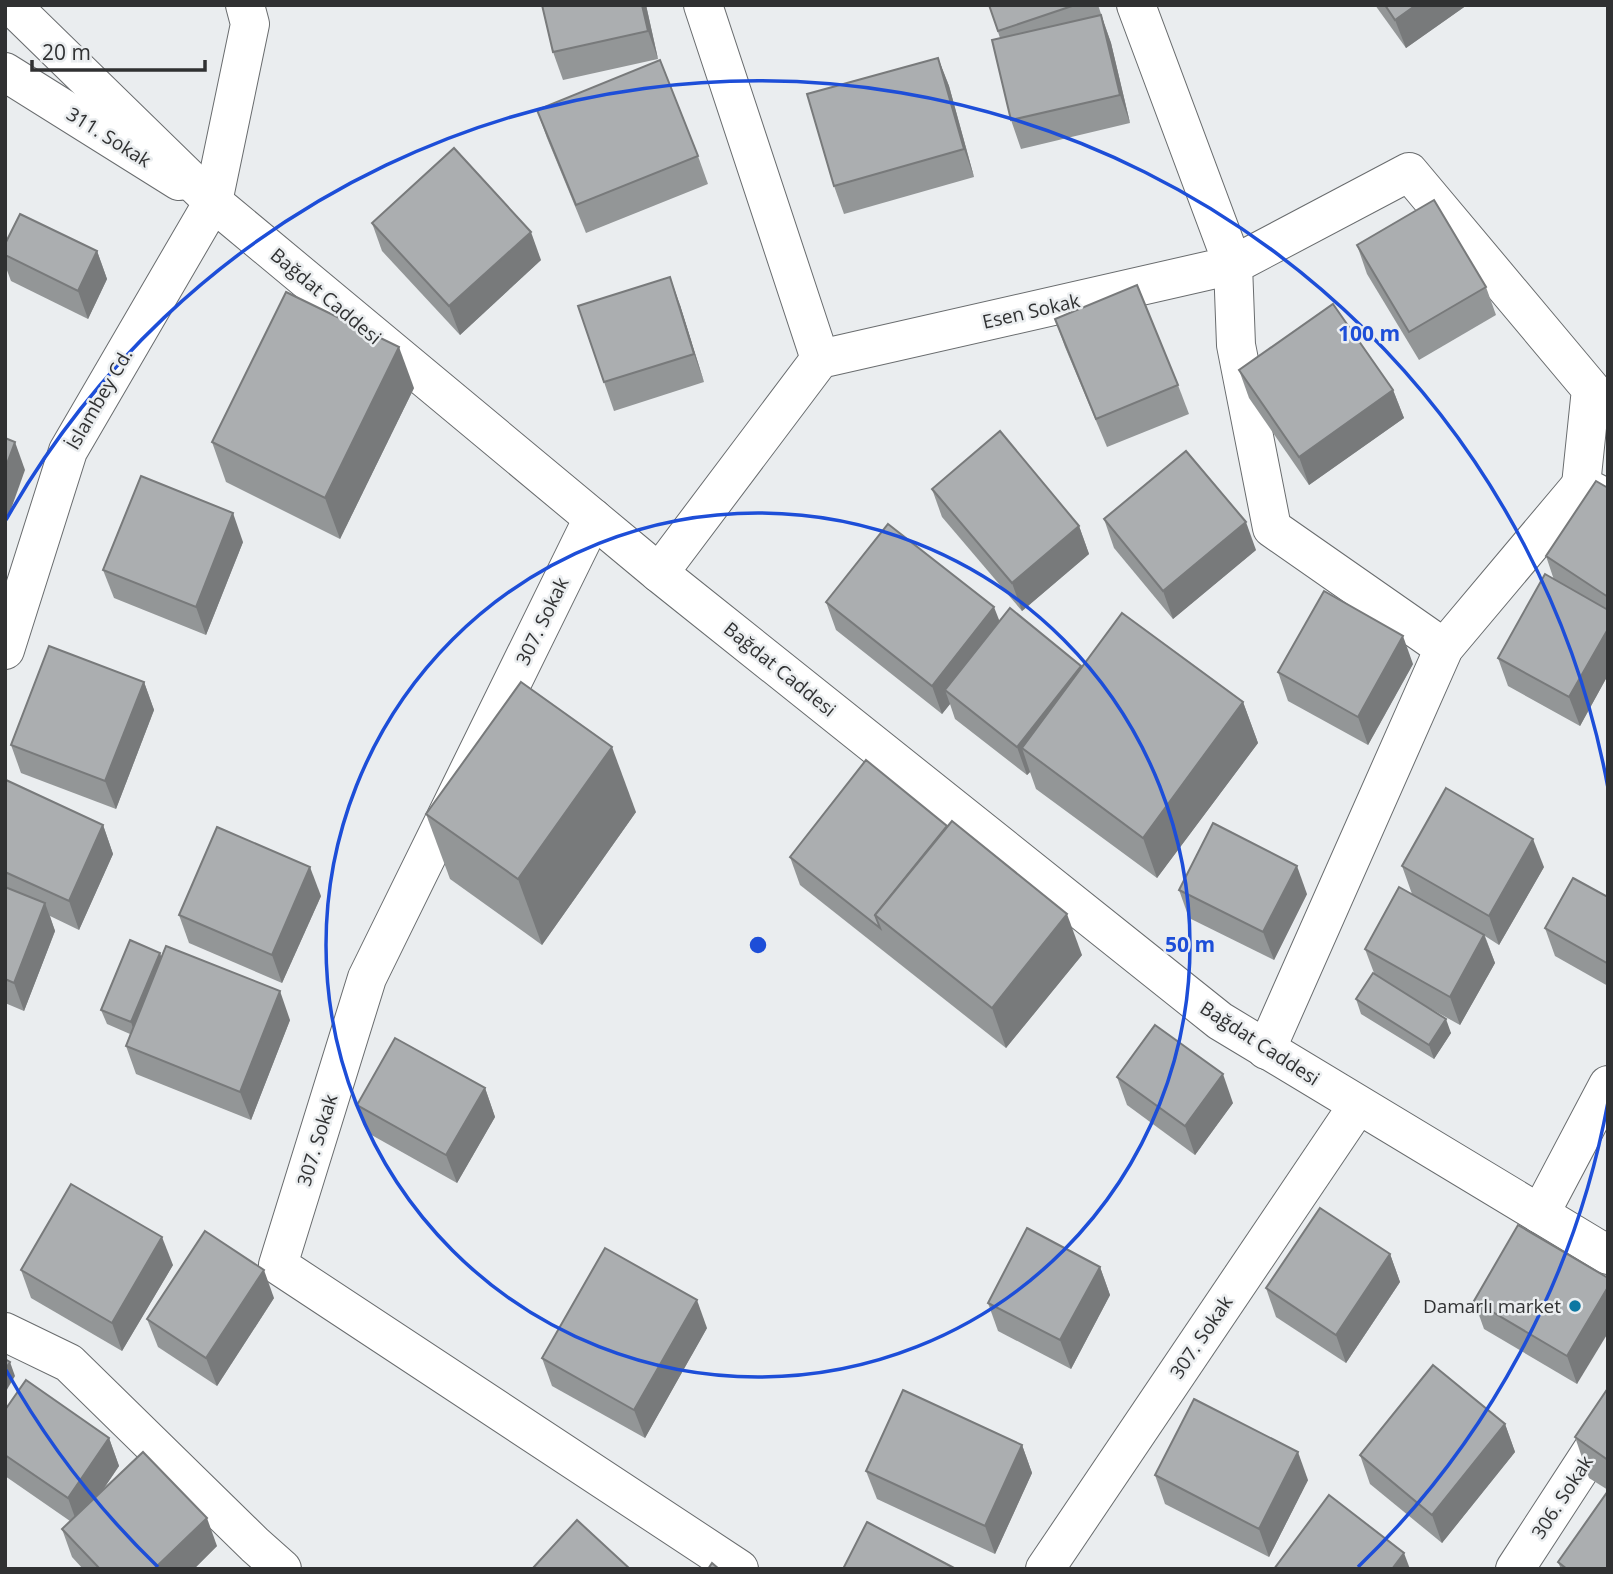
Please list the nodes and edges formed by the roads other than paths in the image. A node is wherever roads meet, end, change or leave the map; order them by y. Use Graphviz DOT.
graph roads {
  1 [pos="11,5"];
  2 [pos="245,5"];
  3 [pos="703,5"];
  4 [pos="1136,5"];
  5 [pos="5,72"];
  6 [pos="214,202"];
  7 [pos="1233,265"];
  8 [pos="820,359"];
  9 [pos="1595,492"];
  10 [pos="593,518"];
  11 [pos="659,573"];
  12 [pos="1444,648"];
  13 [pos="5,650"];
  14 [pos="1266,1049"];
  15 [pos="1608,1085"];
  16 [pos="1358,1105"];
  17 [pos="1539,1214"];
  18 [pos="1608,1255"];
  19 [pos="5,1332"];
  20 [pos="1608,1426"];
  21 [pos="282,1569"];
  22 [pos="739,1569"];
  23 [pos="1045,1569"];
  24 [pos="1516,1569"];
  1 -- 6 [label="street, Bağdat Caddesi"];
  2 -- 6 [label="street, İslambey Cd."];
  3 -- 8 [label="street"];
  4 -- 7 [label="street"];
  5 -- 6 [label="street, 311. Sokak"];
  6 -- 10 [label="street, Bağdat Caddesi"];
  6 -- 13 [label="street, İslambey Cd."];
  7 -- 8 [label="street, Esen Sokak"];
  7 -- 9 [label="street, Esen Sokak"];
  7 -- 12 [label="street"];
  8 -- 11 [label="street"];
  9 -- 12 [label="street"];
  10 -- 11 [label="street, Bağdat Caddesi"];
  10 -- 22 [label="street, 307. Sokak"];
  11 -- 14 [label="street, Bağdat Caddesi"];
  12 -- 14 [label="street"];
  14 -- 16 [label="street, Bağdat Caddesi"];
  15 -- 17 [label="street"];
  16 -- 17 [label="street, Bağdat Caddesi"];
  16 -- 23 [label="street, 307. Sokak"];
  17 -- 18 [label="street, Bağdat Caddesi"];
  19 -- 21 [label="street"];
  20 -- 24 [label="street, 306. Sokak"];
}
